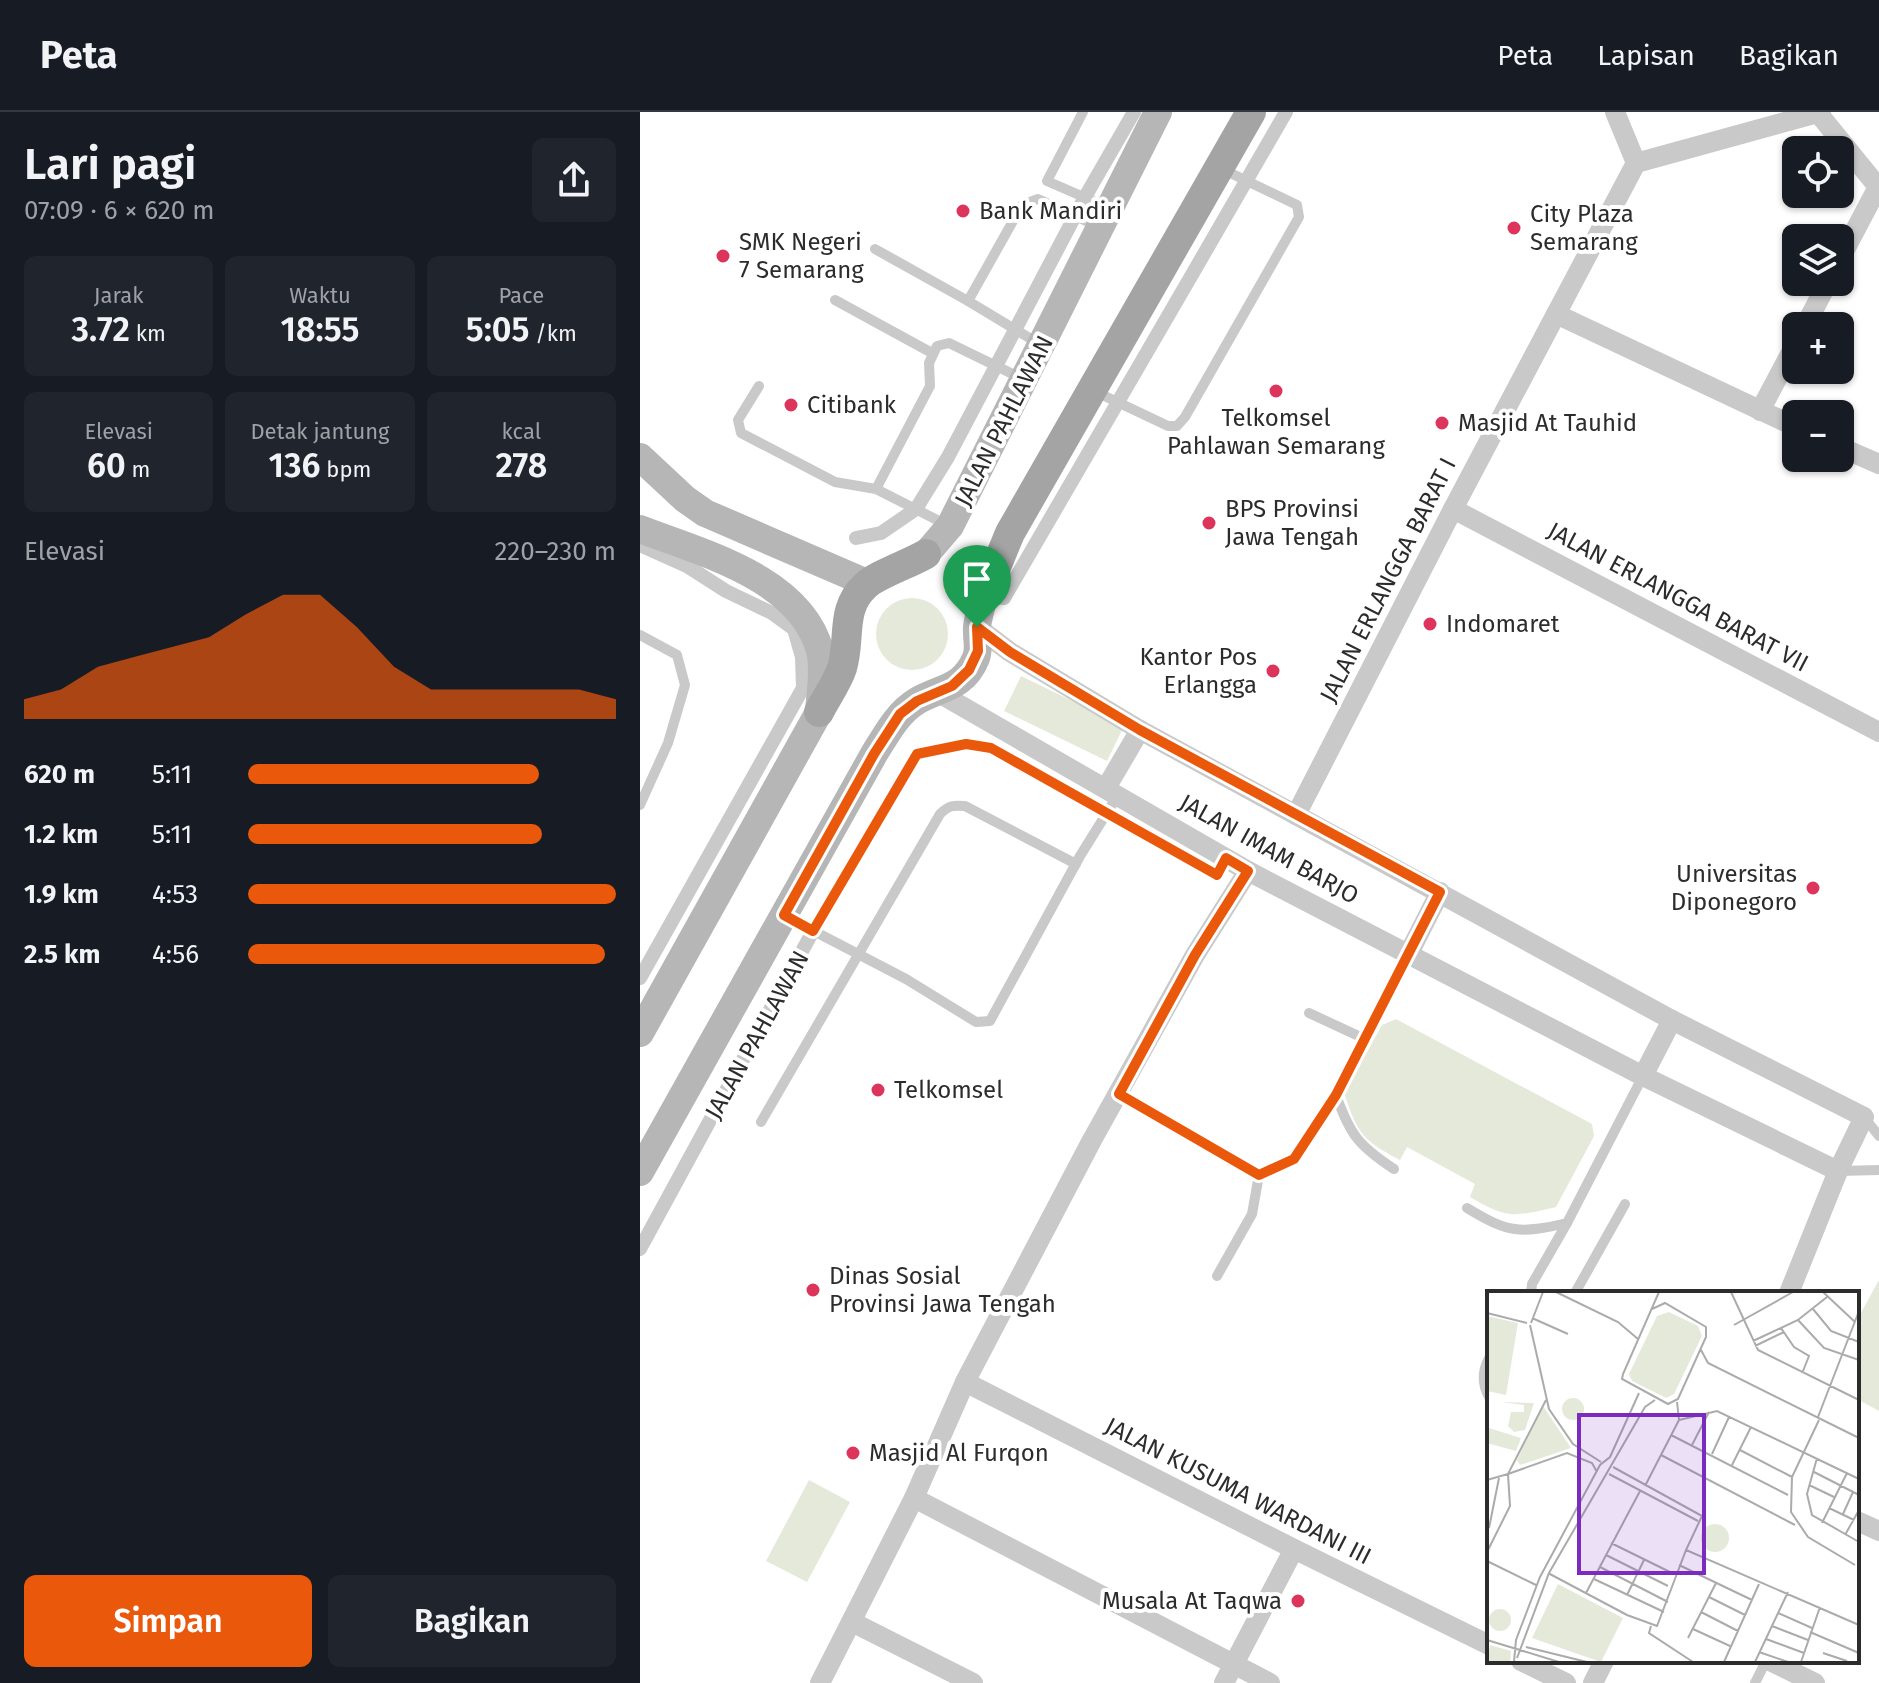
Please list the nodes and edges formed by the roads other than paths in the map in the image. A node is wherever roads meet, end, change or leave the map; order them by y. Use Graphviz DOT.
graph roads {
  1 [pos="1083,112"];
  2 [pos="1134,112"];
  3 [pos="1158,112"];
  4 [pos="1251,112"];
  5 [pos="1286,112"];
  6 [pos="1615,112"];
  7 [pos="1820,112"];
  8 [pos="1636,163"];
  9 [pos="1232,174"];
  10 [pos="1879,186"];
  11 [pos="1093,213"];
  12 [pos="1854,233"];
  13 [pos="875,249"];
  14 [pos="835,300"];
  15 [pos="968,301"];
  16 [pos="1556,314"];
  17 [pos="1017,330"];
  18 [pos="1042,345"];
  19 [pos="932,353"];
  20 [pos="996,366"];
  21 [pos="1782,369"];
  22 [pos="1025,380"];
  23 [pos="759,386"];
  24 [pos="1092,390"];
  25 [pos="1120,402"];
  26 [pos="1760,411"];
  27 [pos="1782,421"];
  28 [pos="1854,453"];
  29 [pos="640,457"];
  30 [pos="1879,464"];
  31 [pos="876,489"];
  32 [pos="916,509"];
  33 [pos="1453,509"];
  34 [pos="950,526"];
  35 [pos="640,529"];
  36 [pos="856,538"];
  37 [pos="640,545"];
  38 [pos="926,554"];
  39 [pos="867,583"];
  40 [pos="984,596"];
  41 [pos="977,627"];
  42 [pos="640,635"];
  43 [pos="939,693"];
  44 [pos="819,712"];
  45 [pos="1140,730"];
  46 [pos="1879,732"];
  47 [pos="1110,799"];
  48 [pos="640,805"];
  49 [pos="1296,815"];
  50 [pos="1076,864"];
  51 [pos="1248,871"];
  52 [pos="1440,892"];
  53 [pos="784,915"];
  54 [pos="813,931"];
  55 [pos="1409,953"];
  56 [pos="858,955"];
  57 [pos="640,978"];
  58 [pos="1309,1013"];
  59 [pos="1672,1020"];
  60 [pos="640,1033"];
  61 [pos="1365,1039"];
  62 [pos="1643,1076"];
  63 [pos="1119,1094"];
  64 [pos="1336,1095"];
  65 [pos="1864,1117"];
  66 [pos="761,1122"];
  67 [pos="1879,1136"];
  68 [pos="1394,1169"];
  69 [pos="1879,1170"];
  70 [pos="1838,1171"];
  71 [pos="640,1172"];
  72 [pos="1259,1175"];
  73 [pos="1625,1204"];
  74 [pos="1467,1208"];
  75 [pos="1567,1223"];
  76 [pos="640,1249"];
  77 [pos="1217,1276"];
  78 [pos="1531,1291"];
  79 [pos="1576,1291"];
  80 [pos="1790,1291"];
  81 [pos="1487,1363"];
  82 [pos="965,1382"];
  83 [pos="1487,1392"];
  84 [pos="914,1498"];
  85 [pos="1859,1522"];
  86 [pos="1879,1531"];
  87 [pos="1294,1549"];
  88 [pos="852,1622"];
  89 [pos="1487,1644"];
  90 [pos="1525,1663"];
  91 [pos="1603,1663"];
  92 [pos="1767,1663"];
  93 [pos="1772,1663"];
  94 [pos="1233,1664"];
  95 [pos="820,1683"];
  96 [pos="973,1683"];
  97 [pos="1224,1683"];
  98 [pos="1270,1683"];
  99 [pos="1566,1683"];
  100 [pos="1593,1683"];
  101 [pos="1755,1683"];
  102 [pos="1815,1683"];
  1 -- 11 [label="lane"];
  2 -- 11 [label="street, JALAN PAHLAWAN"];
  3 -- 11 [label="main road, JALAN PAHLAWAN"];
  4 -- 9 [label="main road, JALAN PAHLAWAN"];
  5 -- 9 [label="street, JALAN PAHLAWAN"];
  6 -- 8 [label="street"];
  7 -- 8 [label="street"];
  7 -- 10 [label="street"];
  8 -- 16 [label="street, JALAN ERLANGGA BARAT I"];
  9 -- 24 [label="main road, JALAN PAHLAWAN"];
  9 -- 25 [label="street, JALAN PAHLAWAN"];
  9 -- 25 [label="lane"];
  10 -- 12 [label="street"];
  11 -- 15 [label="lane"];
  11 -- 17 [label="street, JALAN PAHLAWAN"];
  11 -- 18 [label="main road, JALAN PAHLAWAN"];
  13 -- 15 [label="lane"];
  14 -- 19 [label="lane"];
  15 -- 17 [label="lane"];
  16 -- 26 [label="street"];
  16 -- 33 [label="street, JALAN ERLANGGA BARAT I"];
  17 -- 18 [label="lane"];
  17 -- 20 [label="street, JALAN PAHLAWAN"];
  18 -- 22 [label="main road, JALAN PAHLAWAN"];
  19 -- 20 [label="lane"];
  19 -- 31 [label="lane"];
  20 -- 22 [label="lane"];
  20 -- 32 [label="street, JALAN PAHLAWAN"];
  21 -- 26 [label="street"];
  22 -- 34 [label="main road, JALAN PAHLAWAN"];
  23 -- 31 [label="lane"];
  24 -- 25 [label="lane"];
  24 -- 40 [label="main road, JALAN PAHLAWAN"];
  25 -- 40 [label="street, JALAN PAHLAWAN"];
  26 -- 27 [label="street"];
  28 -- 30 [label="street"];
  29 -- 39 [label="main road"];
  31 -- 32 [label="lane"];
  32 -- 34 [label="lane"];
  32 -- 36 [label="street, JALAN PAHLAWAN"];
  33 -- 46 [label="street, JALAN ERLANGGA BARAT VII"];
  33 -- 49 [label="street, JALAN ERLANGGA BARAT I"];
  34 -- 38 [label="main road, JALAN PAHLAWAN"];
  35 -- 44 [label="main road"];
  37 -- 57 [label="street"];
  38 -- 39 [label="main road, JALAN PAHLAWAN"];
  39 -- 44 [label="main road"];
  40 -- 41 [label="main road, JALAN PAHLAWAN"];
  41 -- 43 [label="main road, JALAN PAHLAWAN"];
  41 -- 45 [label="street, JALAN IMAM BARJO"];
  42 -- 48 [label="lane"];
  43 -- 47 [label="street, JALAN IMAM BARJO"];
  43 -- 53 [label="main road, JALAN PAHLAWAN"];
  44 -- 60 [label="main road"];
  45 -- 47 [label="street"];
  45 -- 49 [label="street, JALAN IMAM BARJO"];
  47 -- 50 [label="lane"];
  47 -- 51 [label="street, JALAN IMAM BARJO"];
  47 -- 54 [label="street, JALAN PAHLAWAN"];
  49 -- 52 [label="street, JALAN IMAM BARJO"];
  50 -- 56 [label="lane"];
  50 -- 56 [label="lane"];
  51 -- 55 [label="street, JALAN IMAM BARJO"];
  51 -- 63 [label="street"];
  52 -- 55 [label="street"];
  52 -- 59 [label="street, JALAN IMAM BARJO"];
  53 -- 54 [label="lane"];
  53 -- 71 [label="main road, JALAN PAHLAWAN"];
  54 -- 56 [label="lane"];
  54 -- 76 [label="street, JALAN PAHLAWAN"];
  55 -- 61 [label="lane"];
  55 -- 62 [label="street, JALAN IMAM BARJO"];
  56 -- 66 [label="lane"];
  58 -- 61 [label="lane"];
  59 -- 62 [label="street"];
  59 -- 65 [label="street, JALAN IMAM BARJO"];
  61 -- 64 [label="lane"];
  62 -- 70 [label="street, JALAN IMAM BARJO"];
  62 -- 75 [label="lane"];
  63 -- 72 [label="lane"];
  63 -- 82 [label="street"];
  64 -- 68 [label="lane"];
  64 -- 72 [label="lane"];
  65 -- 67 [label="lane"];
  65 -- 70 [label="street"];
  69 -- 70 [label="lane"];
  70 -- 80 [label="street"];
  72 -- 77 [label="lane"];
  73 -- 79 [label="lane"];
  74 -- 75 [label="lane"];
  75 -- 78 [label="lane"];
  81 -- 83 [label="lane"];
  82 -- 84 [label="street"];
  82 -- 87 [label="street, JALAN KUSUMA WARDANI III"];
  84 -- 88 [label="street"];
  84 -- 94 [label="street"];
  85 -- 86 [label="street"];
  87 -- 89 [label="street, JALAN KUSUMA WARDANI III"];
  87 -- 94 [label="street"];
  88 -- 95 [label="street"];
  88 -- 96 [label="street"];
  90 -- 99 [label="street"];
  91 -- 100 [label="street"];
  92 -- 101 [label="lane"];
  93 -- 102 [label="street"];
  94 -- 97 [label="street"];
  94 -- 98 [label="street"];
}
